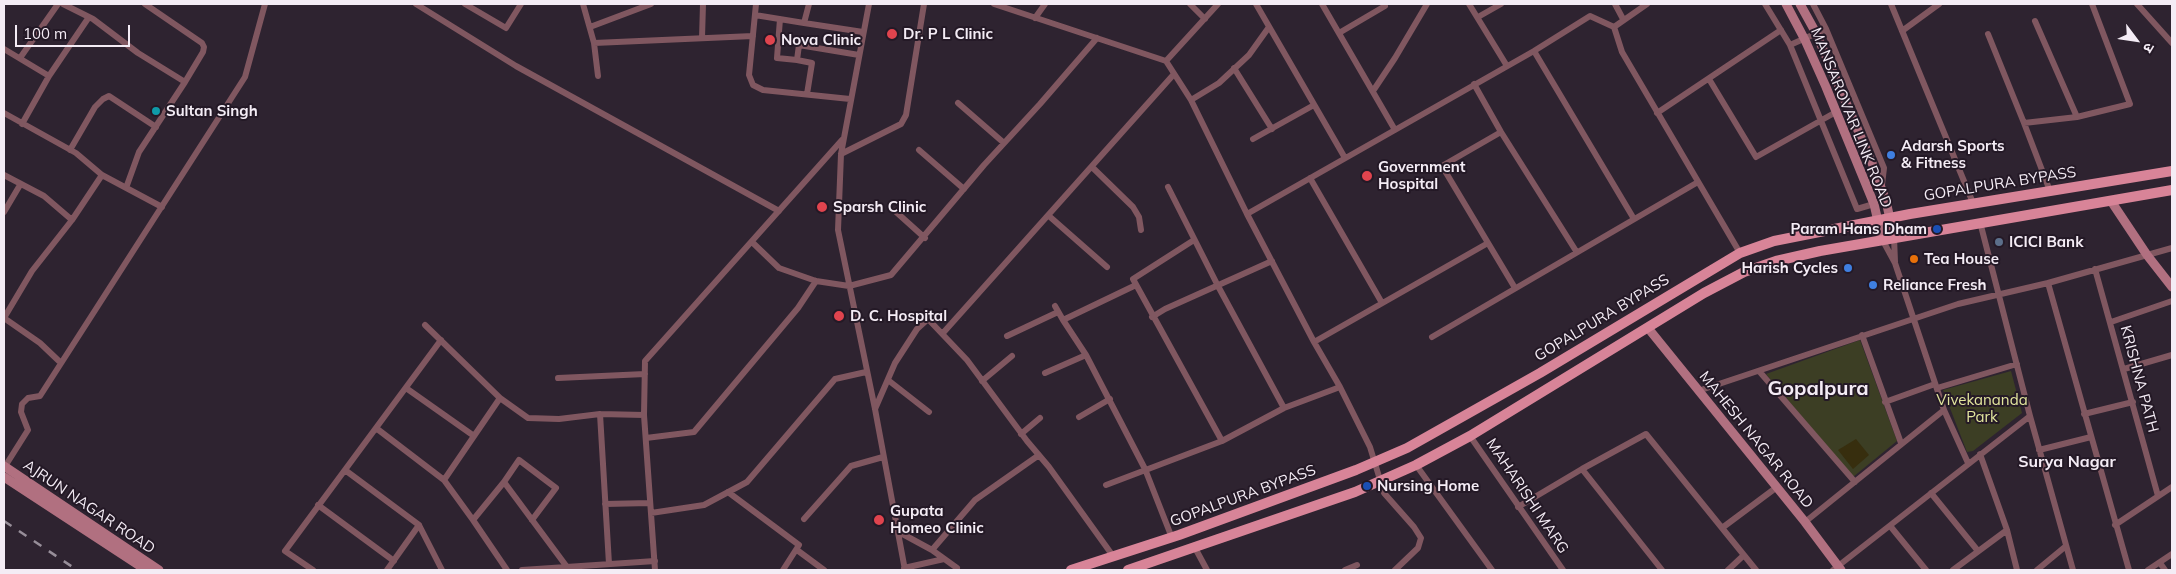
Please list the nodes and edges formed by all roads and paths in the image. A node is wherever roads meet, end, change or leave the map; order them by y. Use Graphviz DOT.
graph roads {
  1 [pos="58,4"];
  2 [pos="63,4"];
  3 [pos="145,4"];
  4 [pos="265,4"];
  5 [pos="416,4"];
  6 [pos="465,4"];
  7 [pos="583,4"];
  8 [pos="651,4"];
  9 [pos="703,4"];
  10 [pos="756,4"];
  11 [pos="809,4"];
  12 [pos="869,4"];
  13 [pos="924,4"];
  14 [pos="994,4"];
  15 [pos="1045,4"];
  16 [pos="1190,4"];
  17 [pos="1218,4"];
  18 [pos="1256,4"];
  19 [pos="1322,4"];
  20 [pos="1384,4"];
  21 [pos="1427,4"];
  22 [pos="1469,4"];
  23 [pos="1501,4"];
  24 [pos="1615,4"];
  25 [pos="1647,4"];
  26 [pos="1765,4"];
  27 [pos="1786,4"];
  28 [pos="1800,4"];
  29 [pos="1813,4"];
  30 [pos="1891,4"];
  31 [pos="1939,4"];
  32 [pos="2092,4"];
  33 [pos="2137,4"];
  34 [pos="518,5"];
  35 [pos="1006,5"];
  36 [pos="755,15"];
  37 [pos="89,17"];
  38 [pos="1032,17"];
  39 [pos="1478,17"];
  40 [pos="780,19"];
  41 [pos="1205,19"];
  42 [pos="1623,19"];
  43 [pos="2035,21"];
  44 [pos="804,23"];
  45 [pos="590,27"];
  46 [pos="1269,27"];
  47 [pos="1614,27"];
  48 [pos="1826,29"];
  49 [pos="1781,30"];
  50 [pos="1902,31"];
  51 [pos="863,32"];
  52 [pos="1339,33"];
  53 [pos="1816,33"];
  54 [pos="1988,34"];
  55 [pos="753,36"];
  56 [pos="702,38"];
  57 [pos="1097,38"];
  58 [pos="1805,40"];
  59 [pos="2171,40"];
  60 [pos="594,42"];
  61 [pos="1790,45"];
  62 [pos="4,49"];
  63 [pos="1534,50"];
  64 [pos="859,55"];
  65 [pos="20,58"];
  66 [pos="797,60"];
  67 [pos="1166,61"];
  68 [pos="1507,66"];
  69 [pos="1234,68"];
  70 [pos="1174,74"];
  71 [pos="50,76"];
  72 [pos="598,76"];
  73 [pos="1709,79"];
  74 [pos="185,82"];
  75 [pos="1474,84"];
  76 [pos="1373,91"];
  77 [pos="808,94"];
  78 [pos="850,98"];
  79 [pos="1191,100"];
  80 [pos="958,103"];
  81 [pos="1314,105"];
  82 [pos="1836,112"];
  83 [pos="4,113"];
  84 [pos="1657,113"];
  85 [pos="2077,117"];
  86 [pos="1820,120"];
  87 [pos="2024,122"];
  88 [pos="22,124"];
  89 [pos="156,126"];
  90 [pos="1272,129"];
  91 [pos="1395,130"];
  92 [pos="1501,132"];
  93 [pos="844,139"];
  94 [pos="1253,139"];
  95 [pos="1004,143"];
  96 [pos="70,150"];
  97 [pos="919,150"];
  98 [pos="841,154"];
  99 [pos="1345,158"];
  100 [pos="1092,167"];
  101 [pos="2172,171"];
  102 [pos="4,175"];
  103 [pos="102,175"];
  104 [pos="1310,178"];
  105 [pos="1698,182"];
  106 [pos="20,185"];
  107 [pos="1168,186"];
  108 [pos="126,188"];
  109 [pos="964,189"];
  110 [pos="1882,189"];
  111 [pos="2172,190"];
  112 [pos="2050,191"];
  113 [pos="2111,201"];
  114 [pos="1973,203"];
  115 [pos="1874,204"];
  116 [pos="162,207"];
  117 [pos="779,211"];
  118 [pos="895,211"];
  119 [pos="4,212"];
  120 [pos="1247,214"];
  121 [pos="1049,216"];
  122 [pos="1890,218"];
  123 [pos="1634,219"];
  124 [pos="72,220"];
  125 [pos="1878,221"];
  126 [pos="1980,222"];
  127 [pos="1141,230"];
  128 [pos="1894,237"];
  129 [pos="925,238"];
  130 [pos="1882,239"];
  131 [pos="1194,240"];
  132 [pos="752,242"];
  133 [pos="1488,243"];
  134 [pos="2172,248"];
  135 [pos="1576,252"];
  136 [pos="1740,253"];
  137 [pos="2147,255"];
  138 [pos="1272,261"];
  139 [pos="1895,263"];
  140 [pos="1107,267"];
  141 [pos="2096,269"];
  142 [pos="816,281"];
  143 [pos="2048,283"];
  144 [pos="849,286"];
  145 [pos="1136,286"];
  146 [pos="1218,286"];
  147 [pos="2172,287"];
  148 [pos="1515,288"];
  149 [pos="1998,295"];
  150 [pos="2172,301"];
  151 [pos="1382,302"];
  152 [pos="1152,317"];
  153 [pos="4,318"];
  154 [pos="1913,318"];
  155 [pos="1063,320"];
  156 [pos="2111,322"];
  157 [pos="425,325"];
  158 [pos="1648,328"];
  159 [pos="943,333"];
  160 [pos="1862,335"];
  161 [pos="1007,336"];
  162 [pos="1432,337"];
  163 [pos="441,340"];
  164 [pos="1314,342"];
  165 [pos="1086,355"];
  166 [pos="2172,355"];
  167 [pos="1012,356"];
  168 [pos="61,364"];
  169 [pos="2017,364"];
  170 [pos="2124,369"];
  171 [pos="1759,370"];
  172 [pos="866,372"];
  173 [pos="1045,373"];
  174 [pos="644,374"];
  175 [pos="558,378"];
  176 [pos="888,380"];
  177 [pos="982,381"];
  178 [pos="1936,386"];
  179 [pos="1340,387"];
  180 [pos="406,388"];
  181 [pos="1698,391"];
  182 [pos="500,398"];
  183 [pos="1110,399"];
  184 [pos="1885,402"];
  185 [pos="2133,402"];
  186 [pos="1284,408"];
  187 [pos="875,409"];
  188 [pos="1944,410"];
  189 [pos="929,412"];
  190 [pos="600,414"];
  191 [pos="2084,414"];
  192 [pos="644,415"];
  193 [pos="2030,416"];
  194 [pos="1079,417"];
  195 [pos="1040,418"];
  196 [pos="376,428"];
  197 [pos="1021,434"];
  198 [pos="474,436"];
  199 [pos="1470,436"];
  200 [pos="2091,437"];
  201 [pos="646,438"];
  202 [pos="1222,441"];
  203 [pos="1901,443"];
  204 [pos="2039,450"];
  205 [pos="1980,454"];
  206 [pos="1039,455"];
  207 [pos="883,457"];
  208 [pos="1375,462"];
  209 [pos="1968,463"];
  210 [pos="1416,465"];
  211 [pos="4,467"];
  212 [pos="1145,469"];
  213 [pos="1582,469"];
  214 [pos="345,470"];
  215 [pos="4,477"];
  216 [pos="444,480"];
  217 [pos="1380,480"];
  218 [pos="504,482"];
  219 [pos="1855,482"];
  220 [pos="1106,485"];
  221 [pos="1777,487"];
  222 [pos="2172,487"];
  223 [pos="728,492"];
  224 [pos="1932,493"];
  225 [pos="2158,496"];
  226 [pos="650,503"];
  227 [pos="605,504"];
  228 [pos="318,505"];
  229 [pos="1518,507"];
  230 [pos="651,513"];
  231 [pos="804,519"];
  232 [pos="473,520"];
  233 [pos="532,520"];
  234 [pos="1805,522"];
  235 [pos="419,525"];
  236 [pos="2115,525"];
  237 [pos="1891,527"];
  238 [pos="1722,528"];
  239 [pos="2007,530"];
  240 [pos="897,531"];
  241 [pos="1172,538"];
  242 [pos="1194,546"];
  243 [pos="2066,546"];
  244 [pos="798,550"];
  245 [pos="932,550"];
  246 [pos="1978,552"];
  247 [pos="2172,554"];
  248 [pos="1744,555"];
  249 [pos="1113,556"];
  250 [pos="944,559"];
  251 [pos="394,561"];
  252 [pos="655,561"];
  253 [pos="2160,563"];
  254 [pos="609,564"];
  255 [pos="1357,565"];
  256 [pos="567,567"];
  257 [pos="957,568"];
  258 [pos="905,569"];
  259 [pos="1838,569"];
  260 [pos="146,570"];
  261 [pos="159,570"];
  262 [pos="313,570"];
  263 [pos="387,570"];
  264 [pos="442,570"];
  265 [pos="507,570"];
  266 [pos="522,570"];
  267 [pos="656,570"];
  268 [pos="783,570"];
  269 [pos="824,570"];
  270 [pos="1071,570"];
  271 [pos="1128,570"];
  272 [pos="1207,570"];
  273 [pos="1345,570"];
  274 [pos="1395,570"];
  275 [pos="1492,570"];
  276 [pos="1562,570"];
  277 [pos="1662,570"];
  278 [pos="1728,570"];
  279 [pos="1756,570"];
  280 [pos="1926,570"];
  281 [pos="1953,570"];
  282 [pos="2017,570"];
  283 [pos="2037,570"];
  284 [pos="2073,570"];
  285 [pos="2129,570"];
  286 [pos="2148,570"];
  287 [pos="2165,570"];
  1 -- 65 [label="street"];
  2 -- 37 [label="street"];
  3 -- 74 [label="street"];
  4 -- 116 [label="street"];
  5 -- 117 [label="street"];
  6 -- 34 [label="street"];
  7 -- 45 [label="street"];
  8 -- 45 [label="street"];
  9 -- 56 [label="street"];
  10 -- 36 [label="street"];
  11 -- 44 [label="street"];
  12 -- 51 [label="street"];
  13 -- 98 [label="street"];
  14 -- 35 [label="street"];
  15 -- 38 [label="street"];
  16 -- 41 [label="street"];
  17 -- 41 [label="street"];
  18 -- 46 [label="street"];
  19 -- 52 [label="street"];
  20 -- 52 [label="street"];
  21 -- 76 [label="street"];
  22 -- 39 [label="street"];
  23 -- 39 [label="street"];
  24 -- 42 [label="street"];
  25 -- 42 [label="street"];
  26 -- 49 [label="street"];
  27 -- 58 [label="street, MANSAROVAR LINK ROAD"];
  28 -- 53 [label="street, MANSAROVAR LINK ROAD"];
  29 -- 48 [label="street"];
  30 -- 50 [label="street"];
  31 -- 50 [label="street"];
  32 -- 85 [label="street"];
  33 -- 59 [label="street"];
  35 -- 38 [label="street"];
  36 -- 40 [label="street"];
  36 -- 55 [label="street"];
  37 -- 71 [label="street"];
  37 -- 74 [label="street"];
  38 -- 57 [label="street"];
  39 -- 68 [label="street"];
  40 -- 44 [label="street"];
  40 -- 66 [label="street"];
  41 -- 67 [label="street"];
  42 -- 47 [label="street"];
  43 -- 85 [label="street"];
  44 -- 51 [label="street"];
  45 -- 60 [label="street"];
  46 -- 69 [label="street"];
  46 -- 81 [label="street"];
  47 -- 63 [label="street"];
  47 -- 84 [label="street"];
  48 -- 53 [label="street"];
  48 -- 110 [label="street"];
  49 -- 61 [label="street"];
  49 -- 73 [label="street"];
  50 -- 114 [label="street"];
  51 -- 64 [label="street"];
  52 -- 76 [label="street"];
  53 -- 58 [label="street"];
  53 -- 110 [label="street, MANSAROVAR LINK ROAD"];
  54 -- 87 [label="street"];
  55 -- 56 [label="street"];
  55 -- 77 [label="street"];
  56 -- 60 [label="street"];
  57 -- 67 [label="street"];
  57 -- 95 [label="street"];
  58 -- 61 [label="street"];
  58 -- 82 [label="street, MANSAROVAR LINK ROAD"];
  60 -- 72 [label="street"];
  61 -- 86 [label="street"];
  62 -- 65 [label="street"];
  63 -- 68 [label="street"];
  63 -- 123 [label="street"];
  64 -- 66 [label="street"];
  64 -- 78 [label="street"];
  65 -- 71 [label="street"];
  66 -- 77 [label="street"];
  67 -- 70 [label="street"];
  68 -- 75 [label="street"];
  69 -- 79 [label="street"];
  69 -- 90 [label="street"];
  70 -- 79 [label="street"];
  70 -- 100 [label="street"];
  71 -- 88 [label="street"];
  73 -- 84 [label="street"];
  73 -- 86 [label="street"];
  74 -- 89 [label="street"];
  75 -- 91 [label="street"];
  75 -- 92 [label="street"];
  76 -- 91 [label="street"];
  77 -- 78 [label="street"];
  78 -- 93 [label="street"];
  79 -- 120 [label="street"];
  80 -- 95 [label="street"];
  81 -- 90 [label="street"];
  81 -- 99 [label="street"];
  82 -- 86 [label="street"];
  82 -- 115 [label="street, MANSAROVAR LINK ROAD"];
  83 -- 88 [label="street"];
  84 -- 105 [label="street"];
  85 -- 87 [label="street"];
  86 -- 115 [label="street"];
  87 -- 112 [label="street"];
  88 -- 96 [label="street"];
  89 -- 96 [label="street"];
  89 -- 108 [label="street"];
  90 -- 94 [label="street"];
  91 -- 99 [label="street"];
  92 -- 133 [label="street"];
  92 -- 135 [label="street"];
  93 -- 98 [label="street"];
  93 -- 117 [label="street"];
  95 -- 109 [label="street"];
  96 -- 103 [label="street"];
  97 -- 109 [label="street"];
  98 -- 144 [label="street"];
  99 -- 104 [label="street"];
  100 -- 121 [label="street"];
  100 -- 127 [label="street"];
  101 -- 112 [label="main road, GOPALPURA BYPASS"];
  102 -- 106 [label="street"];
  103 -- 108 [label="street"];
  103 -- 124 [label="street"];
  104 -- 120 [label="street"];
  104 -- 151 [label="street"];
  105 -- 123 [label="street"];
  105 -- 136 [label="street"];
  106 -- 119 [label="street"];
  106 -- 124 [label="street"];
  107 -- 131 [label="street"];
  108 -- 116 [label="street"];
  109 -- 129 [label="street"];
  110 -- 122 [label="street, MANSAROVAR LINK ROAD"];
  111 -- 113 [label="main road, GOPALPURA BYPASS"];
  112 -- 114 [label="main road, GOPALPURA BYPASS"];
  113 -- 126 [label="main road, GOPALPURA BYPASS"];
  113 -- 137 [label="street"];
  114 -- 122 [label="main road, GOPALPURA BYPASS"];
  115 -- 125 [label="street, MANSAROVAR LINK ROAD"];
  116 -- 168 [label="street"];
  117 -- 132 [label="street"];
  118 -- 129 [label="street"];
  120 -- 138 [label="street"];
  121 -- 140 [label="street"];
  121 -- 159 [label="street"];
  122 -- 125 [label="main road, GOPALPURA BYPASS"];
  122 -- 128 [label="street, MANSAROVAR LINK ROAD"];
  123 -- 135 [label="street"];
  124 -- 153 [label="street"];
  125 -- 130 [label="street, MANSAROVAR LINK ROAD"];
  125 -- 136 [label="main road, GOPALPURA BYPASS"];
  126 -- 128 [label="main road, GOPALPURA BYPASS"];
  126 -- 149 [label="street"];
  128 -- 130 [label="main road, GOPALPURA BYPASS"];
  128 -- 139 [label="street, MANSAROVAR LINK ROAD"];
  129 -- 144 [label="street"];
  130 -- 139 [label="street, MANSAROVAR LINK ROAD"];
  130 -- 158 [label="main road, GOPALPURA BYPASS"];
  131 -- 145 [label="street"];
  131 -- 146 [label="street"];
  132 -- 142 [label="street"];
  132 -- 174 [label="street"];
  133 -- 148 [label="street"];
  133 -- 151 [label="street"];
  134 -- 137 [label="street"];
  135 -- 148 [label="street"];
  136 -- 208 [label="main road, GOPALPURA BYPASS"];
  137 -- 141 [label="street"];
  137 -- 147 [label="street"];
  138 -- 146 [label="street"];
  138 -- 164 [label="street"];
  139 -- 154 [label="street"];
  141 -- 143 [label="street"];
  141 -- 156 [label="street, KRISHNA PATH"];
  142 -- 144 [label="street"];
  142 -- 201 [label="street"];
  143 -- 149 [label="street"];
  143 -- 191 [label="street"];
  144 -- 172 [label="street"];
  145 -- 152 [label="street"];
  145 -- 155 [label="street"];
  146 -- 152 [label="street"];
  146 -- 186 [label="street"];
  148 -- 162 [label="street"];
  149 -- 154 [label="street"];
  149 -- 169 [label="street"];
  150 -- 156 [label="street"];
  151 -- 164 [label="street"];
  152 -- 202 [label="street"];
  153 -- 168 [label="street"];
  154 -- 160 [label="street"];
  154 -- 178 [label="street"];
  155 -- 161 [label="street"];
  155 -- 165 [label="street"];
  156 -- 170 [label="street, KRISHNA PATH"];
  157 -- 163 [label="street"];
  158 -- 181 [label="street, MAHESH NAGAR ROAD"];
  158 -- 199 [label="main road, GOPALPURA BYPASS"];
  159 -- 176 [label="street"];
  159 -- 177 [label="street"];
  160 -- 171 [label="street"];
  160 -- 184 [label="street"];
  163 -- 180 [label="street"];
  163 -- 182 [label="street"];
  164 -- 179 [label="street"];
  165 -- 173 [label="street"];
  165 -- 183 [label="street"];
  166 -- 170 [label="street"];
  167 -- 177 [label="street"];
  168 -- 211 [label="street"];
  169 -- 178 [label="street"];
  169 -- 193 [label="street"];
  170 -- 185 [label="street, KRISHNA PATH"];
  171 -- 181 [label="street"];
  171 -- 219 [label="street"];
  172 -- 187 [label="street"];
  172 -- 223 [label="street"];
  174 -- 175 [label="street"];
  174 -- 192 [label="street"];
  176 -- 187 [label="street"];
  176 -- 189 [label="street"];
  177 -- 197 [label="street"];
  178 -- 184 [label="street"];
  178 -- 188 [label="street"];
  179 -- 186 [label="street"];
  179 -- 208 [label="street"];
  180 -- 196 [label="street"];
  180 -- 198 [label="street"];
  181 -- 221 [label="street, MAHESH NAGAR ROAD"];
  182 -- 190 [label="street"];
  182 -- 198 [label="street"];
  183 -- 194 [label="street"];
  183 -- 212 [label="street"];
  184 -- 203 [label="street"];
  185 -- 191 [label="street"];
  185 -- 225 [label="street, KRISHNA PATH"];
  186 -- 202 [label="street"];
  187 -- 207 [label="street"];
  188 -- 203 [label="street"];
  188 -- 209 [label="street"];
  190 -- 192 [label="street"];
  190 -- 227 [label="street"];
  191 -- 200 [label="street"];
  192 -- 201 [label="street"];
  193 -- 204 [label="street"];
  193 -- 205 [label="street"];
  195 -- 197 [label="street"];
  196 -- 214 [label="street"];
  196 -- 216 [label="street"];
  197 -- 206 [label="street"];
  198 -- 216 [label="street"];
  199 -- 210 [label="main road, GOPALPURA BYPASS"];
  199 -- 229 [label="street, MAHARISHI MARG"];
  200 -- 204 [label="street"];
  200 -- 236 [label="street"];
  201 -- 226 [label="street"];
  202 -- 212 [label="street"];
  203 -- 219 [label="street"];
  204 -- 243 [label="street"];
  205 -- 209 [label="street"];
  205 -- 239 [label="street"];
  206 -- 245 [label="street"];
  206 -- 249 [label="street"];
  207 -- 231 [label="street"];
  207 -- 240 [label="street"];
  208 -- 217 [label="street"];
  208 -- 241 [label="main road, GOPALPURA BYPASS"];
  209 -- 224 [label="street"];
  210 -- 217 [label="main road, GOPALPURA BYPASS"];
  210 -- 275 [label="street"];
  211 -- 261 [label="street, AJRUN NAGAR ROAD"];
  212 -- 220 [label="street"];
  212 -- 241 [label="street"];
  213 -- 229 [label="street"];
  213 -- 238 [label="street"];
  213 -- 277 [label="street"];
  214 -- 228 [label="street"];
  214 -- 235 [label="street"];
  215 -- 260 [label="street, AJRUN NAGAR ROAD"];
  216 -- 232 [label="street"];
  217 -- 242 [label="main road, GOPALPURA BYPASS"];
  217 -- 274 [label="street"];
  218 -- 232 [label="street"];
  218 -- 233 [label="street"];
  218 -- 233 [label="street"];
  219 -- 234 [label="street"];
  221 -- 234 [label="street, MAHESH NAGAR ROAD"];
  221 -- 238 [label="street"];
  222 -- 225 [label="street"];
  223 -- 230 [label="street"];
  223 -- 244 [label="street"];
  224 -- 237 [label="street"];
  224 -- 246 [label="street"];
  225 -- 236 [label="street"];
  226 -- 227 [label="street"];
  226 -- 230 [label="street"];
  227 -- 254 [label="street"];
  228 -- 251 [label="street"];
  228 -- 262 [label="street"];
  229 -- 276 [label="street, MAHARISHI MARG"];
  230 -- 252 [label="street"];
  232 -- 265 [label="street"];
  233 -- 256 [label="street"];
  234 -- 259 [label="street, MAHESH NAGAR ROAD"];
  235 -- 251 [label="street"];
  235 -- 264 [label="street"];
  236 -- 285 [label="street"];
  237 -- 259 [label="street"];
  237 -- 280 [label="street"];
  238 -- 248 [label="street"];
  239 -- 246 [label="street"];
  239 -- 282 [label="street"];
  240 -- 245 [label="street"];
  240 -- 258 [label="street"];
  241 -- 249 [label="main road, GOPALPURA BYPASS"];
  242 -- 271 [label="main road, GOPALPURA BYPASS"];
  242 -- 272 [label="street"];
  243 -- 283 [label="street"];
  243 -- 284 [label="street"];
  244 -- 268 [label="street"];
  244 -- 269 [label="street"];
  245 -- 250 [label="street"];
  246 -- 281 [label="street"];
  247 -- 253 [label="street"];
  248 -- 278 [label="street"];
  248 -- 279 [label="street"];
  249 -- 270 [label="main road, GOPALPURA BYPASS"];
  250 -- 257 [label="street"];
  250 -- 258 [label="street"];
  251 -- 263 [label="street"];
  252 -- 254 [label="street"];
  252 -- 267 [label="street"];
  253 -- 286 [label="street"];
  253 -- 287 [label="street"];
  254 -- 256 [label="street"];
  255 -- 273 [label="street"];
  256 -- 266 [label="street"];
}
